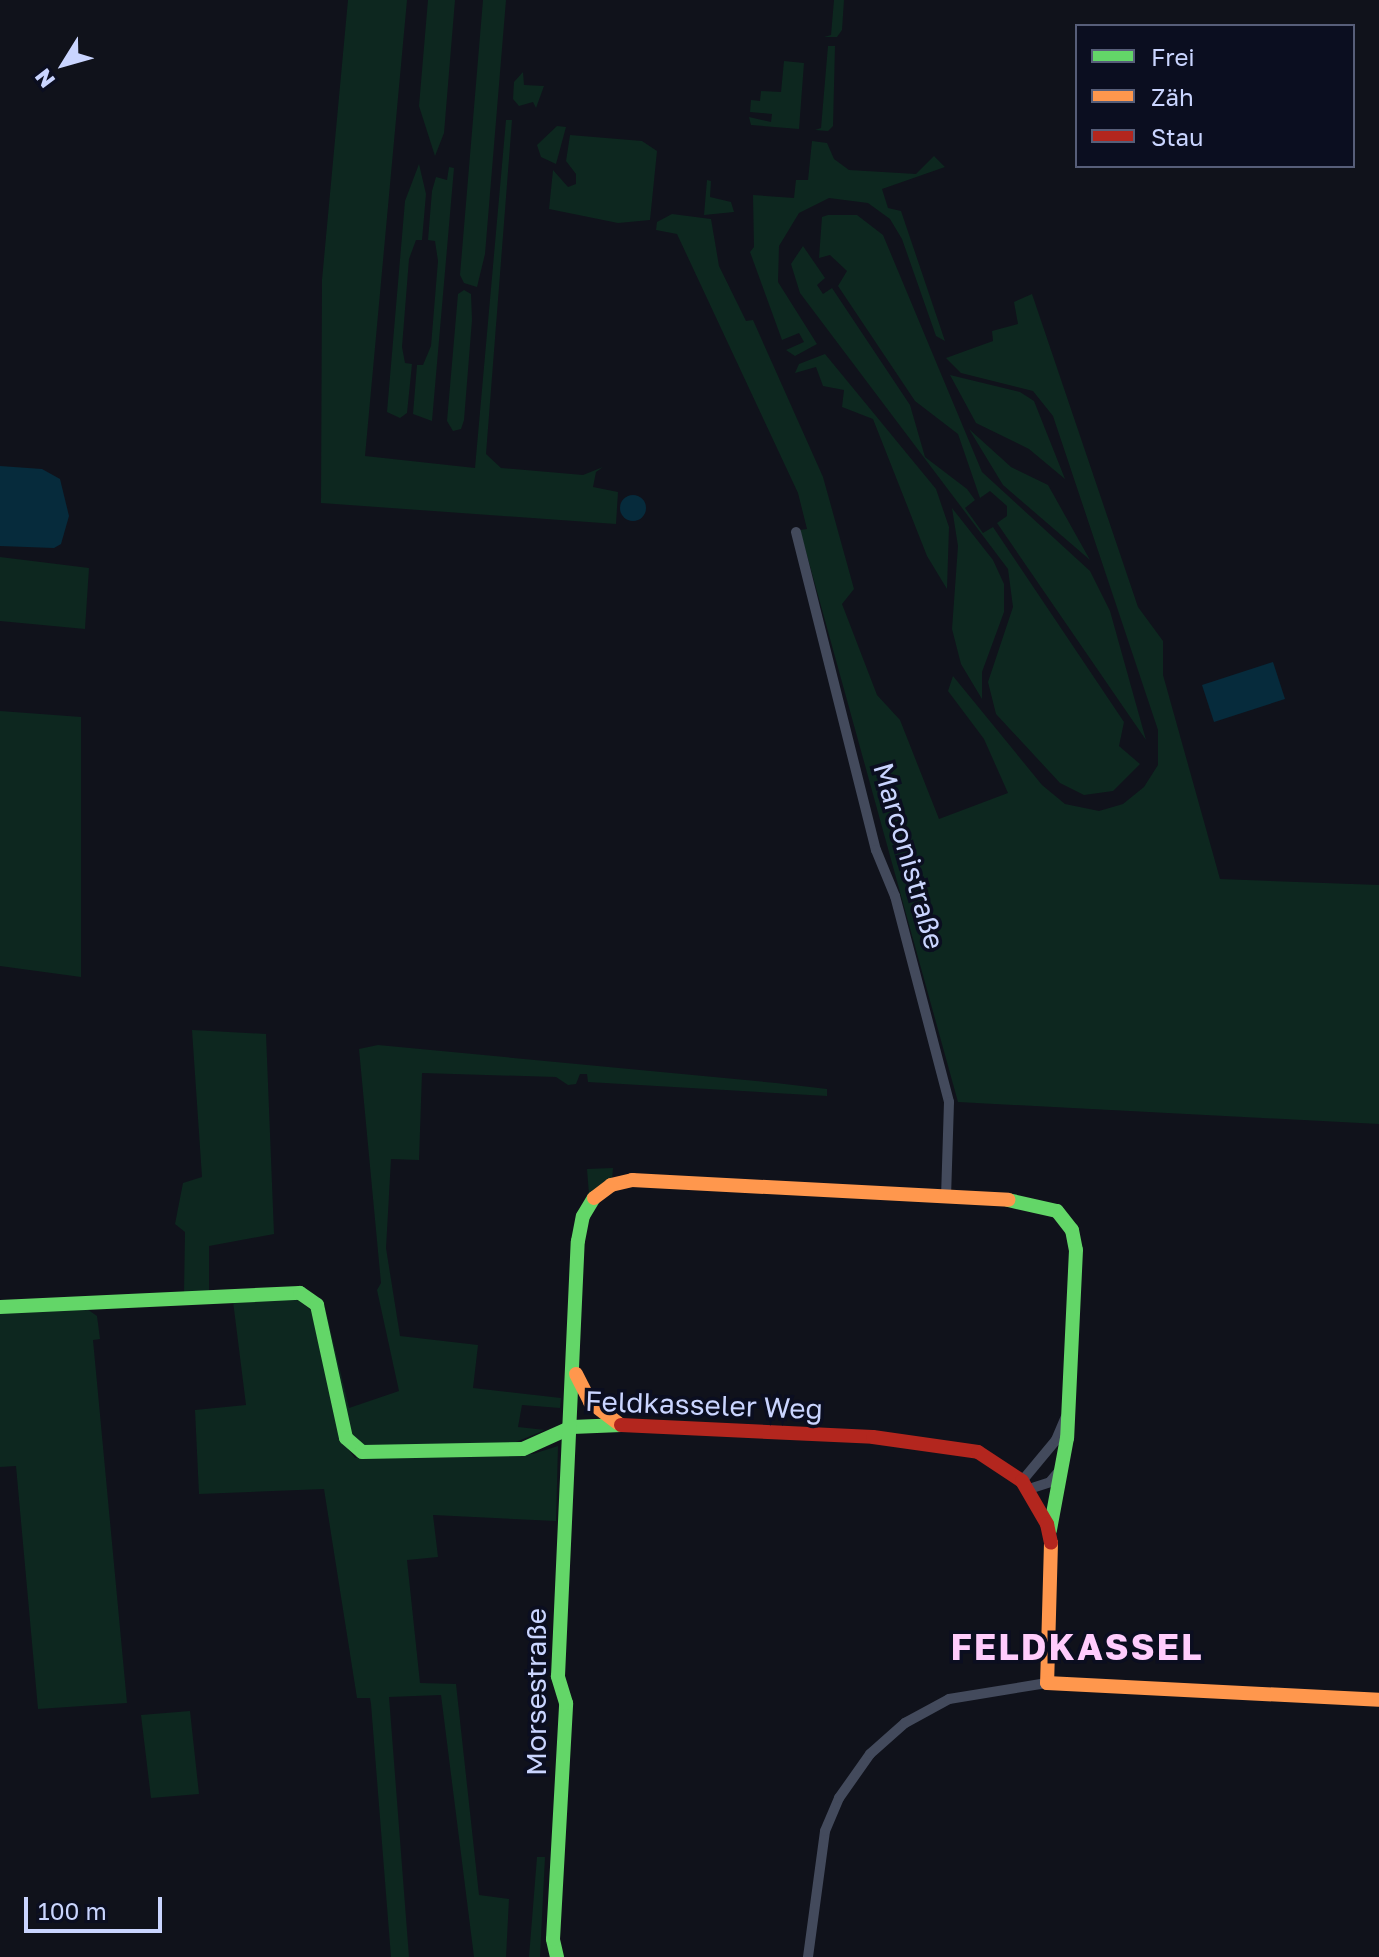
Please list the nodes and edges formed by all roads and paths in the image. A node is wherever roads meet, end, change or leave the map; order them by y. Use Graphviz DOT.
graph roads {
  1 [pos="796,532"];
  2 [pos="946,1196"];
  3 [pos="0,1307"];
  4 [pos="573,1367"];
  5 [pos="1069,1408"];
  6 [pos="622,1425"];
  7 [pos="572,1427"];
  8 [pos="1061,1468"];
  9 [pos="1026,1485"];
  10 [pos="1049,1534"];
  11 [pos="1047,1683"];
  12 [pos="1379,1700"];
  13 [pos="557,1957"];
  14 [pos="808,1957"];
  1 -- 2 [label="street, Marconistraße"];
  2 -- 4 [label="street"];
  2 -- 5 [label="street"];
  3 -- 7 [label="street, Feldkasseler Weg"];
  4 -- 6 [label="street"];
  4 -- 7 [label="street"];
  5 -- 8 [label="street"];
  5 -- 9 [label="street"];
  6 -- 7 [label="street, Feldkasseler Weg"];
  6 -- 9 [label="street, Feldkasseler Weg"];
  7 -- 13 [label="street, Morsestraße"];
  8 -- 9 [label="street"];
  8 -- 10 [label="street"];
  9 -- 10 [label="street"];
  10 -- 11 [label="street"];
  11 -- 12 [label="street"];
  11 -- 14 [label="street"];
}
